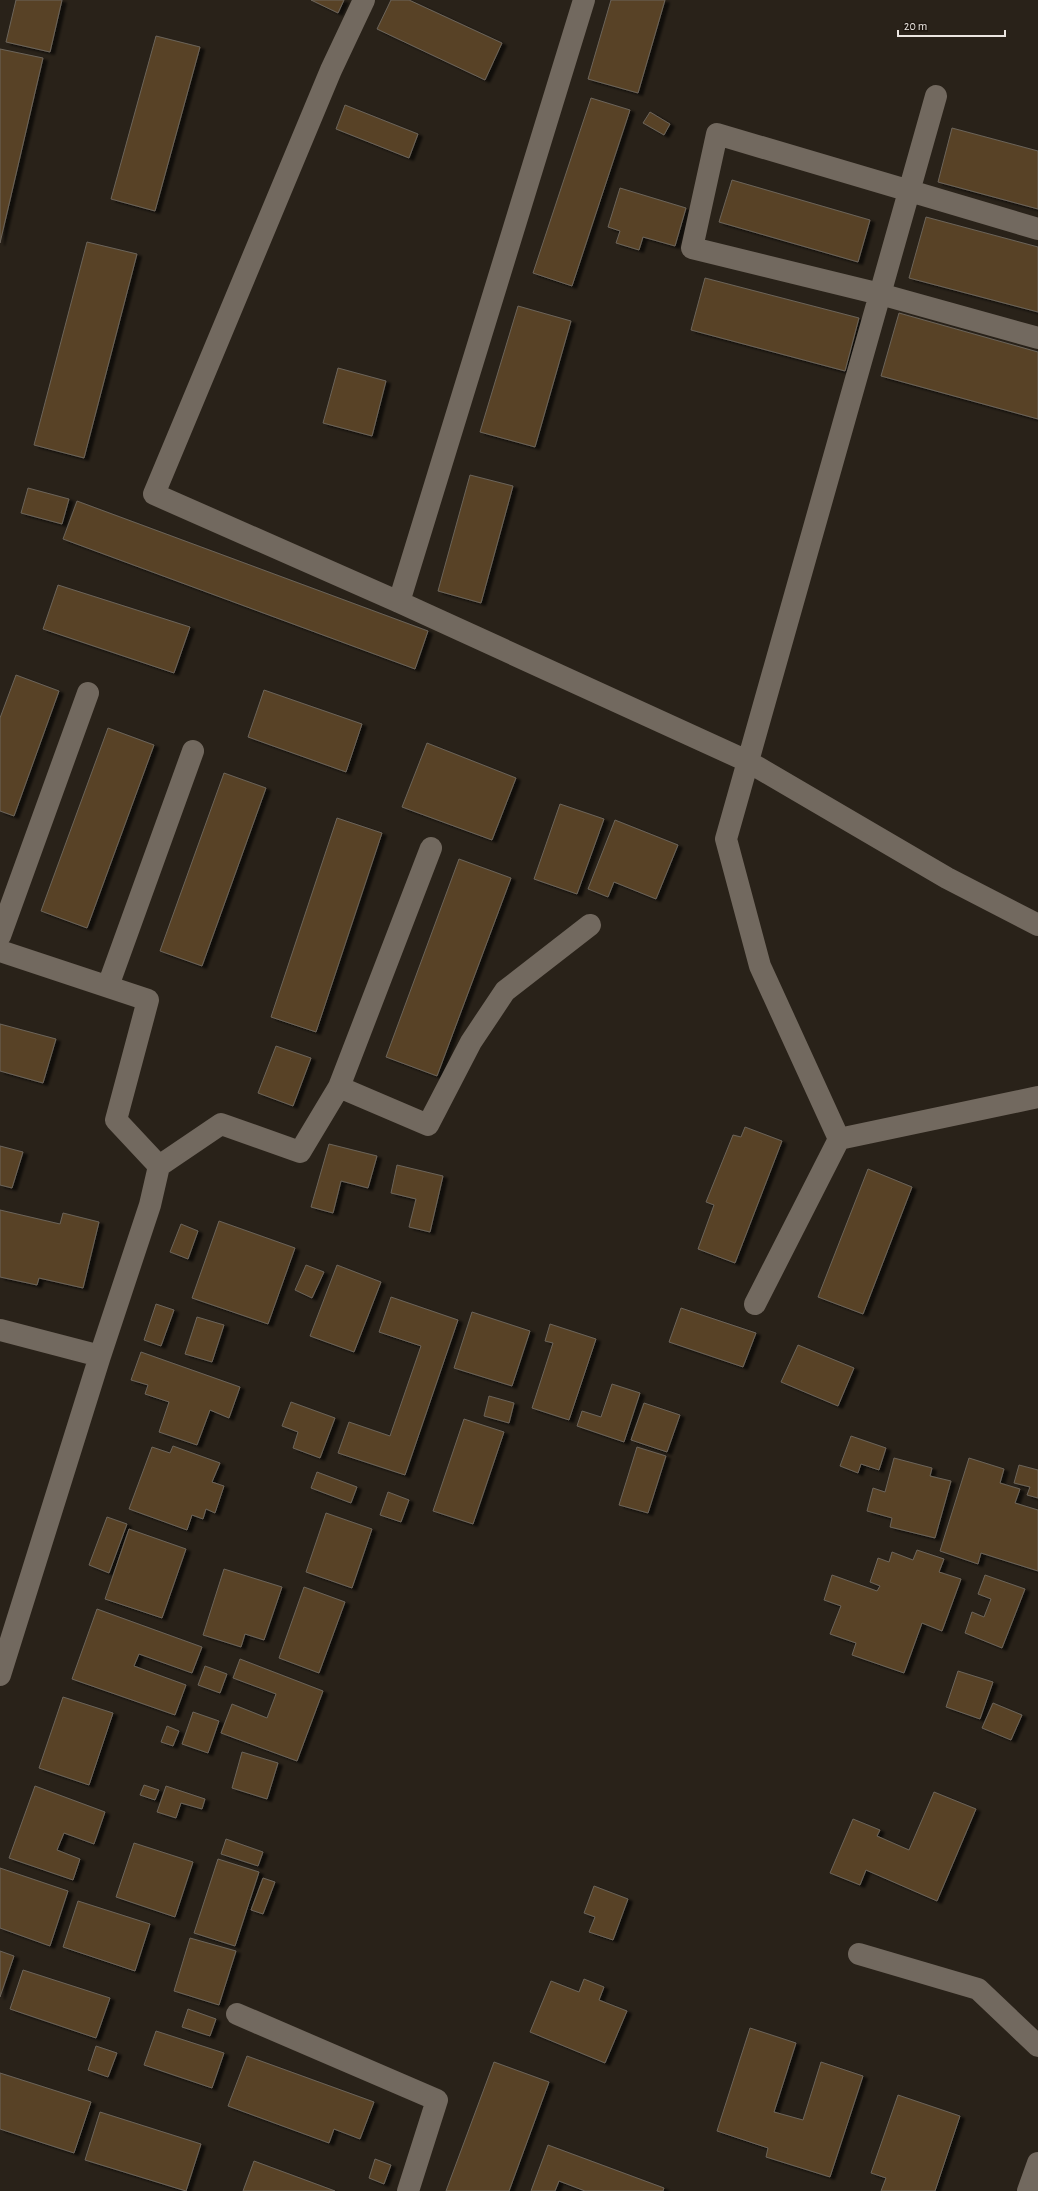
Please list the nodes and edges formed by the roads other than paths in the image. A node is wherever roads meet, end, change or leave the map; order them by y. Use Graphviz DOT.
graph roads {
  1 [pos="364,0"];
  2 [pos="584,0"];
  3 [pos="936,96"];
  4 [pos="909,191"];
  5 [pos="1038,230"];
  6 [pos="880,294"];
  7 [pos="1038,338"];
  8 [pos="399,602"];
  9 [pos="88,693"];
  10 [pos="194,751"];
  11 [pos="747,761"];
  12 [pos="430,848"];
  13 [pos="590,925"];
  14 [pos="1038,925"];
  15 [pos="0,936"];
  16 [pos="0,951"];
  17 [pos="108,986"];
  18 [pos="339,1087"];
  19 [pos="1038,1097"];
  20 [pos="839,1139"];
  21 [pos="159,1166"];
  22 [pos="755,1304"];
  23 [pos="0,1330"];
  24 [pos="100,1356"];
  25 [pos="0,1675"];
  26 [pos="859,1954"];
  27 [pos="237,2014"];
  28 [pos="1038,2046"];
  29 [pos="1038,2163"];
  30 [pos="408,2191"];
  31 [pos="1028,2191"];
  1 -- 8 [label="street"];
  2 -- 8 [label="street"];
  3 -- 4 [label="street"];
  4 -- 5 [label="street"];
  4 -- 6 [label="street"];
  4 -- 6 [label="street"];
  6 -- 7 [label="street"];
  6 -- 11 [label="street"];
  8 -- 11 [label="street"];
  9 -- 15 [label="street"];
  10 -- 17 [label="street"];
  11 -- 14 [label="street"];
  11 -- 20 [label="street"];
  12 -- 18 [label="street"];
  13 -- 18 [label="street"];
  16 -- 17 [label="street"];
  17 -- 21 [label="street"];
  18 -- 21 [label="street"];
  19 -- 20 [label="street"];
  20 -- 22 [label="street"];
  21 -- 24 [label="street"];
  23 -- 24 [label="street"];
  24 -- 25 [label="street"];
  26 -- 28 [label="street"];
  27 -- 30 [label="street"];
  29 -- 31 [label="street"];
}
